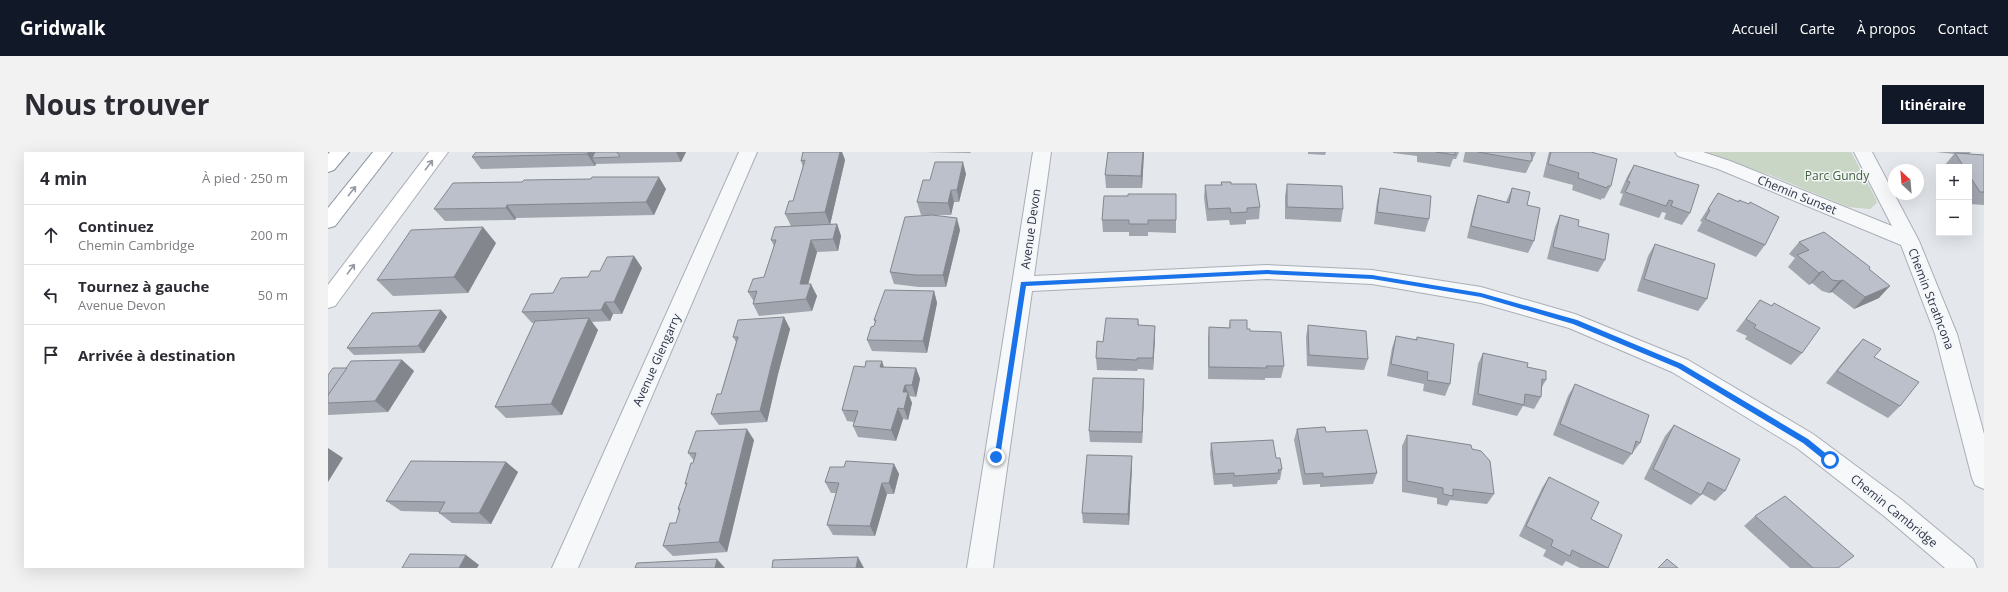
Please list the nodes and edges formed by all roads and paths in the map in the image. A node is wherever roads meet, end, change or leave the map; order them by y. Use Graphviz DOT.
graph roads {
  1 [pos="340,152"];
  2 [pos="384,152"];
  3 [pos="439,152"];
  4 [pos="748,152"];
  5 [pos="1042,152"];
  6 [pos="1684,152"];
  7 [pos="1862,152"];
  8 [pos="328,166"];
  9 [pos="328,221"];
  10 [pos="1909,241"];
  11 [pos="1023,284"];
  12 [pos="328,300"];
  13 [pos="1984,478"];
  14 [pos="565,568"];
  15 [pos="980,568"];
  16 [pos="1964,568"];
  1 -- 8 [label="main road"];
  9 -- 2 [label="main road, one-way"];
  12 -- 3 [label="main road, one-way"];
  4 -- 14 [label="street, Avenue Glengarry"];
  5 -- 11 [label="street, Avenue Devon"];
  6 -- 10 [label="street, Chemin Sunset"];
  7 -- 10 [label="street, Chemin Strathcona"];
  10 -- 13 [label="street, Chemin Strathcona"];
  11 -- 15 [label="street, Avenue Devon"];
  11 -- 16 [label="street, Chemin Cambridge"];
}
